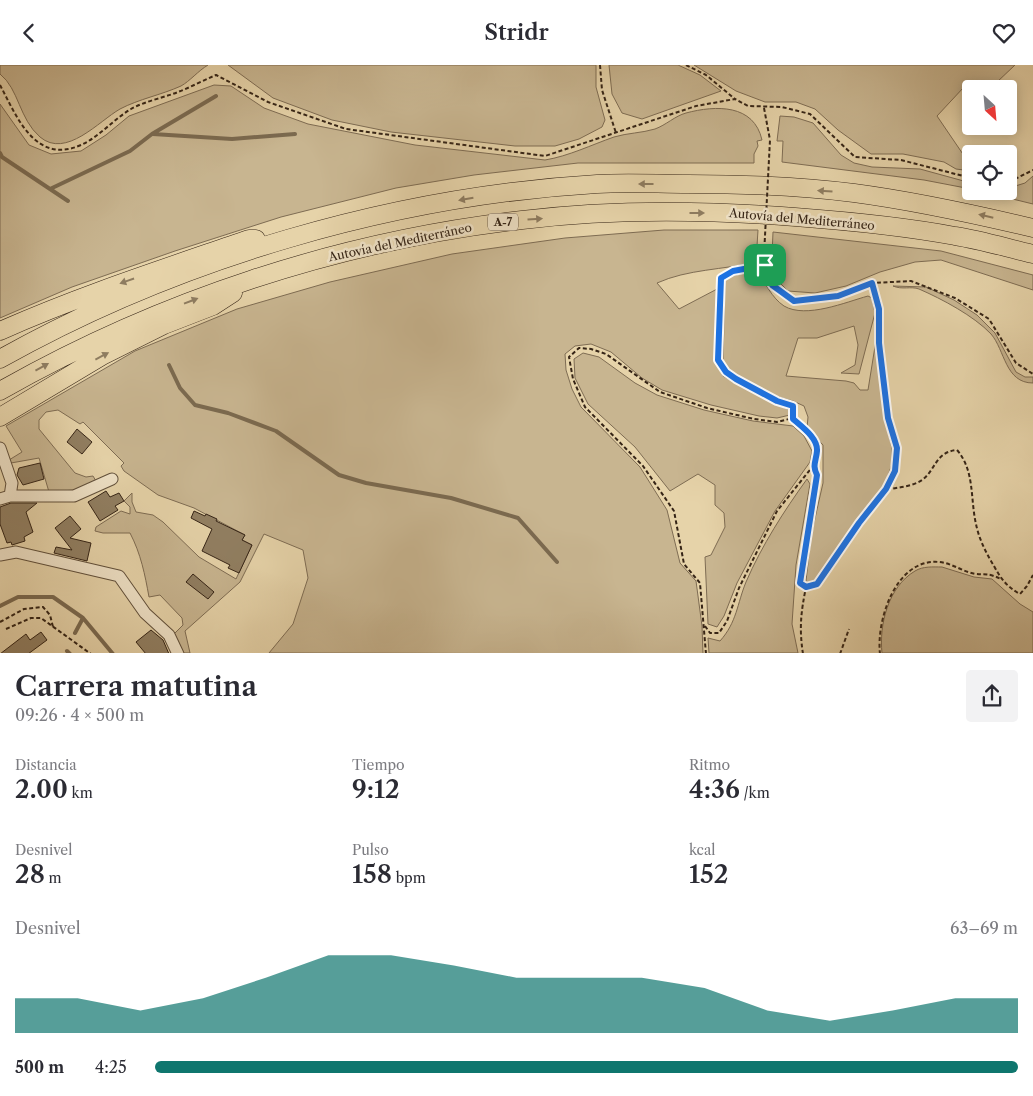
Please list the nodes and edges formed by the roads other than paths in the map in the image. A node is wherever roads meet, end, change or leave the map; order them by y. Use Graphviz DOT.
graph roads {
  1 [pos="1033,228"];
  2 [pos="291,239"];
  3 [pos="1033,254"];
  4 [pos="256,278"];
  5 [pos="0,331"];
  6 [pos="0,359"];
  7 [pos="0,391"];
  8 [pos="0,417"];
  9 [pos="0,448"];
  10 [pos="112,479"];
  11 [pos="5,498"];
  12 [pos="0,555"];
  13 [pos="178,653"];
  1 -- 2 [label="highway, A-7, one-way"];
  2 -- 5 [label="highway, one-way"];
  2 -- 6 [label="highway, A-7"];
  4 -- 3 [label="highway, Autovía del Mediterráneo / A-7, one-way"];
  7 -- 4 [label="highway, Autovía del Mediterráneo / A-7, one-way"];
  8 -- 4 [label="highway, one-way"];
  9 -- 11 [label="street"];
  10 -- 11 [label="street"];
  12 -- 13 [label="street"];
}
